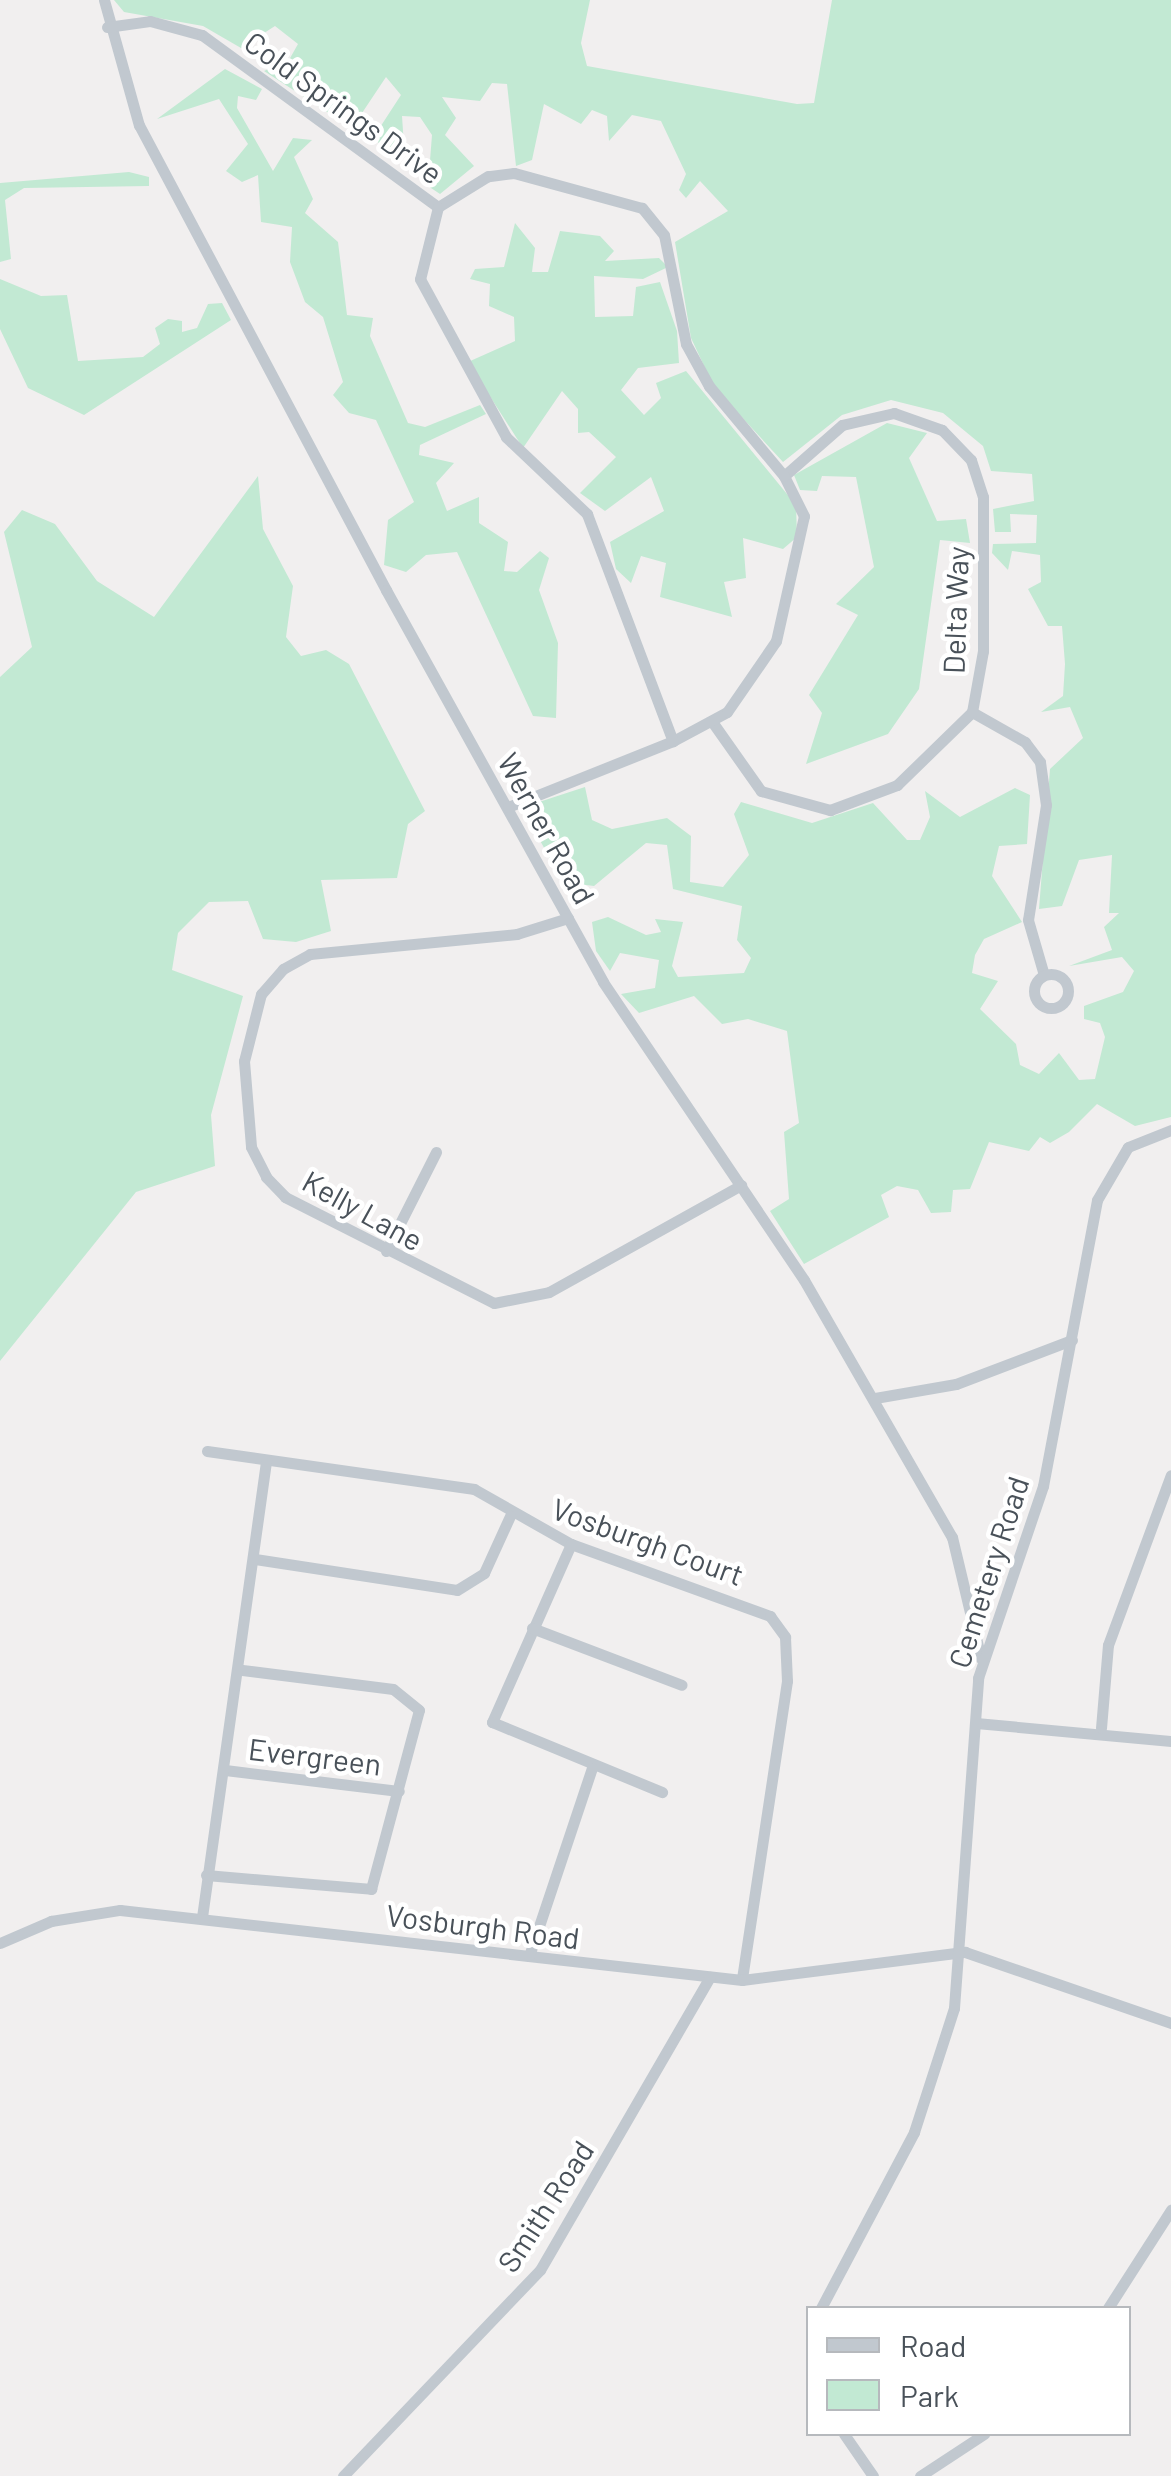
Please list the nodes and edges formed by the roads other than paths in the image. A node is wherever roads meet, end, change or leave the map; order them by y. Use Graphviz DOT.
graph roads {
  1 [pos="104,0"];
  2 [pos="107,26"];
  3 [pos="438,207"];
  4 [pos="784,476"];
  5 [pos="972,712"];
  6 [pos="714,723"];
  7 [pos="674,742"];
  8 [pos="508,807"];
  9 [pos="568,918"];
  10 [pos="1044,976"];
  11 [pos="1171,1130"];
  12 [pos="436,1152"];
  13 [pos="742,1185"];
  14 [pos="386,1251"];
  15 [pos="1072,1340"];
  16 [pos="875,1398"];
  17 [pos="207,1450"];
  18 [pos="266,1460"];
  19 [pos="1171,1475"];
  20 [pos="510,1516"];
  21 [pos="1165,1526"];
  22 [pos="571,1544"];
  23 [pos="255,1559"];
  24 [pos="532,1628"];
  25 [pos="981,1659"];
  26 [pos="242,1670"];
  27 [pos="682,1685"];
  28 [pos="976,1723"];
  29 [pos="1101,1728"];
  30 [pos="1171,1741"];
  31 [pos="592,1768"];
  32 [pos="225,1770"];
  33 [pos="399,1792"];
  34 [pos="662,1792"];
  35 [pos="206,1875"];
  36 [pos="202,1917"];
  37 [pos="0,1943"];
  38 [pos="965,1952"];
  39 [pos="528,1956"];
  40 [pos="710,1977"];
  41 [pos="742,1980"];
  42 [pos="1171,2023"];
  43 [pos="1171,2210"];
  44 [pos="822,2306"];
  45 [pos="1109,2306"];
  46 [pos="845,2436"];
  47 [pos="981,2436"];
  48 [pos="342,2476"];
  49 [pos="873,2476"];
  50 [pos="920,2476"];
  1 -- 2 [label="street, Werner Road"];
  2 -- 3 [label="street, Cold Springs Drive"];
  2 -- 8 [label="street, Werner Road"];
  3 -- 4 [label="street"];
  3 -- 7 [label="street"];
  4 -- 5 [label="street, Delta Way"];
  4 -- 6 [label="street"];
  5 -- 6 [label="street, Delta Way"];
  5 -- 10 [label="street"];
  6 -- 7 [label="street"];
  7 -- 8 [label="street"];
  8 -- 9 [label="street, Werner Road"];
  9 -- 13 [label="street, Werner Road"];
  9 -- 14 [label="street, Kelly Lane"];
  11 -- 15 [label="street, Cemetery Road"];
  12 -- 14 [label="street"];
  13 -- 14 [label="street, Kelly Lane"];
  13 -- 16 [label="street, Werner Road"];
  15 -- 16 [label="street"];
  15 -- 25 [label="street, Cemetery Road"];
  16 -- 25 [label="street, Werner Road"];
  17 -- 18 [label="street, Vosburgh Court"];
  18 -- 20 [label="street, Vosburgh Court"];
  18 -- 23 [label="street"];
  19 -- 21 [label="street"];
  20 -- 22 [label="street, Vosburgh Court"];
  20 -- 23 [label="street"];
  21 -- 29 [label="street"];
  22 -- 24 [label="street"];
  22 -- 41 [label="street, Vosburgh Court"];
  23 -- 26 [label="street"];
  24 -- 27 [label="street"];
  24 -- 31 [label="street"];
  25 -- 28 [label="street, Cemetery Road"];
  26 -- 32 [label="street"];
  26 -- 33 [label="street"];
  28 -- 29 [label="street"];
  28 -- 38 [label="street, Cemetery Road"];
  29 -- 30 [label="street"];
  31 -- 34 [label="street"];
  31 -- 39 [label="street"];
  32 -- 33 [label="street, Evergreen"];
  32 -- 35 [label="street"];
  33 -- 35 [label="street"];
  35 -- 36 [label="street"];
  36 -- 37 [label="street, Vosburgh Road"];
  36 -- 39 [label="street, Vosburgh Road"];
  38 -- 41 [label="street, Vosburgh Road"];
  38 -- 42 [label="street"];
  38 -- 44 [label="street, Cemetery Road"];
  39 -- 40 [label="street, Vosburgh Road"];
  40 -- 41 [label="street, Vosburgh Road"];
  40 -- 48 [label="street, Smith Road"];
  43 -- 45 [label="street"];
  46 -- 49 [label="street"];
  47 -- 50 [label="street"];
}
